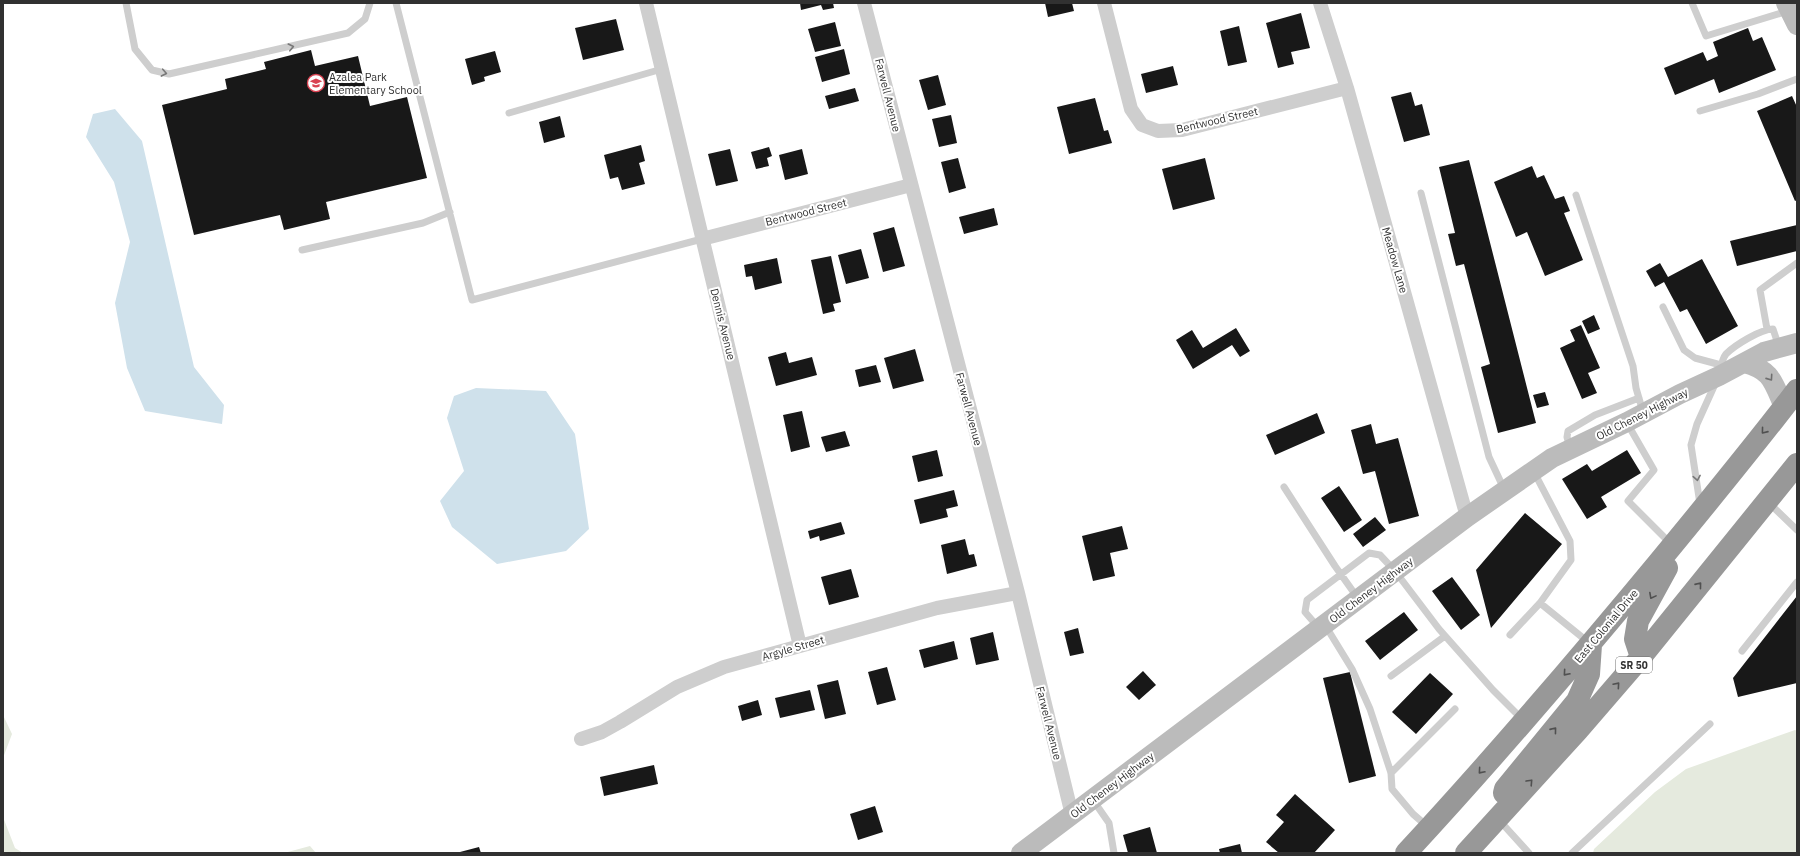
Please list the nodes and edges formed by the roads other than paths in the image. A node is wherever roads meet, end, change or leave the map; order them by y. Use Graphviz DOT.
graph roads {
  1 [pos="126,3"];
  2 [pos="370,3"];
  3 [pos="396,3"];
  4 [pos="646,3"];
  5 [pos="864,3"];
  6 [pos="1104,3"];
  7 [pos="1320,3"];
  8 [pos="1692,3"];
  9 [pos="1791,13"];
  10 [pos="662,69"];
  11 [pos="1797,79"];
  12 [pos="1347,88"];
  13 [pos="1700,111"];
  14 [pos="509,113"];
  15 [pos="911,185"];
  16 [pos="1421,193"];
  17 [pos="1576,196"];
  18 [pos="450,212"];
  19 [pos="702,239"];
  20 [pos="302,250"];
  21 [pos="1797,263"];
  22 [pos="1663,307"];
  23 [pos="1767,328"];
  24 [pos="1788,345"];
  25 [pos="1744,363"];
  26 [pos="1720,371"];
  27 [pos="1791,398"];
  28 [pos="1636,411"];
  29 [pos="1571,450"];
  30 [pos="1797,464"];
  31 [pos="1533,471"];
  32 [pos="1284,487"];
  33 [pos="1505,491"];
  34 [pos="1767,502"];
  35 [pos="1467,517"];
  36 [pos="1696,518"];
  37 [pos="1797,530"];
  38 [pos="1673,545"];
  39 [pos="1395,572"];
  40 [pos="1340,574"];
  41 [pos="1797,582"];
  42 [pos="1018,593"];
  43 [pos="1359,599"];
  44 [pos="1540,603"];
  45 [pos="1322,627"];
  46 [pos="1510,634"];
  47 [pos="1445,636"];
  48 [pos="1591,645"];
  49 [pos="800,646"];
  50 [pos="1742,651"];
  51 [pos="1641,657"];
  52 [pos="1391,676"];
  53 [pos="1455,709"];
  54 [pos="1525,721"];
  55 [pos="1710,724"];
  56 [pos="581,739"];
  57 [pos="1391,773"];
  58 [pos="1093,799"];
  59 [pos="1503,812"];
  60 [pos="1072,815"];
  61 [pos="1429,828"];
  62 [pos="1030,851"];
  63 [pos="1114,853"];
  64 [pos="1406,853"];
  65 [pos="1466,853"];
  66 [pos="1529,853"];
  67 [pos="1572,853"];
  1 -- 2 [label="lane, one-way"];
  3 -- 18 [label="lane"];
  4 -- 10 [label="street, Dennis Avenue"];
  5 -- 15 [label="street, Farwell Avenue"];
  6 -- 12 [label="street, Bentwood Street"];
  7 -- 12 [label="street, Meadow Lane"];
  8 -- 9 [label="lane"];
  10 -- 14 [label="lane"];
  10 -- 19 [label="street, Dennis Avenue"];
  11 -- 13 [label="lane"];
  12 -- 35 [label="street, Meadow Lane"];
  15 -- 19 [label="street, Bentwood Street"];
  15 -- 42 [label="street, Farwell Avenue"];
  16 -- 33 [label="lane"];
  17 -- 28 [label="lane"];
  18 -- 19 [label="lane"];
  18 -- 20 [label="lane"];
  19 -- 49 [label="street, Dennis Avenue"];
  21 -- 23 [label="lane"];
  22 -- 26 [label="lane"];
  23 -- 24 [label="lane"];
  23 -- 26 [label="lane"];
  24 -- 25 [label="street, Old Cheney Highway"];
  25 -- 26 [label="street, Old Cheney Highway"];
  25 -- 27 [label="street, one-way"];
  26 -- 28 [label="street, Old Cheney Highway"];
  26 -- 36 [label="lane, one-way"];
  27 -- 36 [label="highway, East Colonial Drive, one-way"];
  28 -- 29 [label="street, Old Cheney Highway"];
  28 -- 29 [label="lane"];
  28 -- 38 [label="lane"];
  29 -- 31 [label="street, Old Cheney Highway"];
  30 -- 34 [label="highway, SR 50"];
  31 -- 33 [label="street, Old Cheney Highway"];
  31 -- 44 [label="lane"];
  32 -- 40 [label="lane"];
  33 -- 35 [label="street, Old Cheney Highway"];
  34 -- 37 [label="lane"];
  51 -- 34 [label="highway, SR 50, one-way"];
  35 -- 39 [label="street, Old Cheney Highway"];
  36 -- 38 [label="highway, East Colonial Drive"];
  36 -- 51 [label="highway, one-way"];
  38 -- 48 [label="highway, East Colonial Drive"];
  39 -- 40 [label="lane"];
  39 -- 43 [label="street, Old Cheney Highway"];
  39 -- 47 [label="lane"];
  40 -- 43 [label="lane"];
  40 -- 45 [label="lane"];
  41 -- 50 [label="lane"];
  42 -- 49 [label="street, Argyle Street"];
  42 -- 60 [label="street, Farwell Avenue"];
  43 -- 45 [label="street, Old Cheney Highway"];
  44 -- 46 [label="lane"];
  44 -- 48 [label="lane"];
  45 -- 57 [label="lane"];
  45 -- 58 [label="street, Old Cheney Highway"];
  47 -- 52 [label="lane"];
  47 -- 54 [label="lane"];
  48 -- 54 [label="highway, East Colonial Drive, one-way"];
  59 -- 48 [label="highway, one-way"];
  49 -- 56 [label="street, Argyle Street"];
  59 -- 51 [label="highway, SR 50, one-way"];
  53 -- 57 [label="lane"];
  54 -- 61 [label="highway, East Colonial Drive, one-way"];
  55 -- 67 [label="lane"];
  57 -- 61 [label="lane"];
  58 -- 60 [label="street, Old Cheney Highway"];
  58 -- 63 [label="lane"];
  59 -- 65 [label="highway, SR 50"];
  59 -- 66 [label="lane"];
  60 -- 62 [label="street, Old Cheney Highway"];
  61 -- 64 [label="highway, East Colonial Drive"];
}
